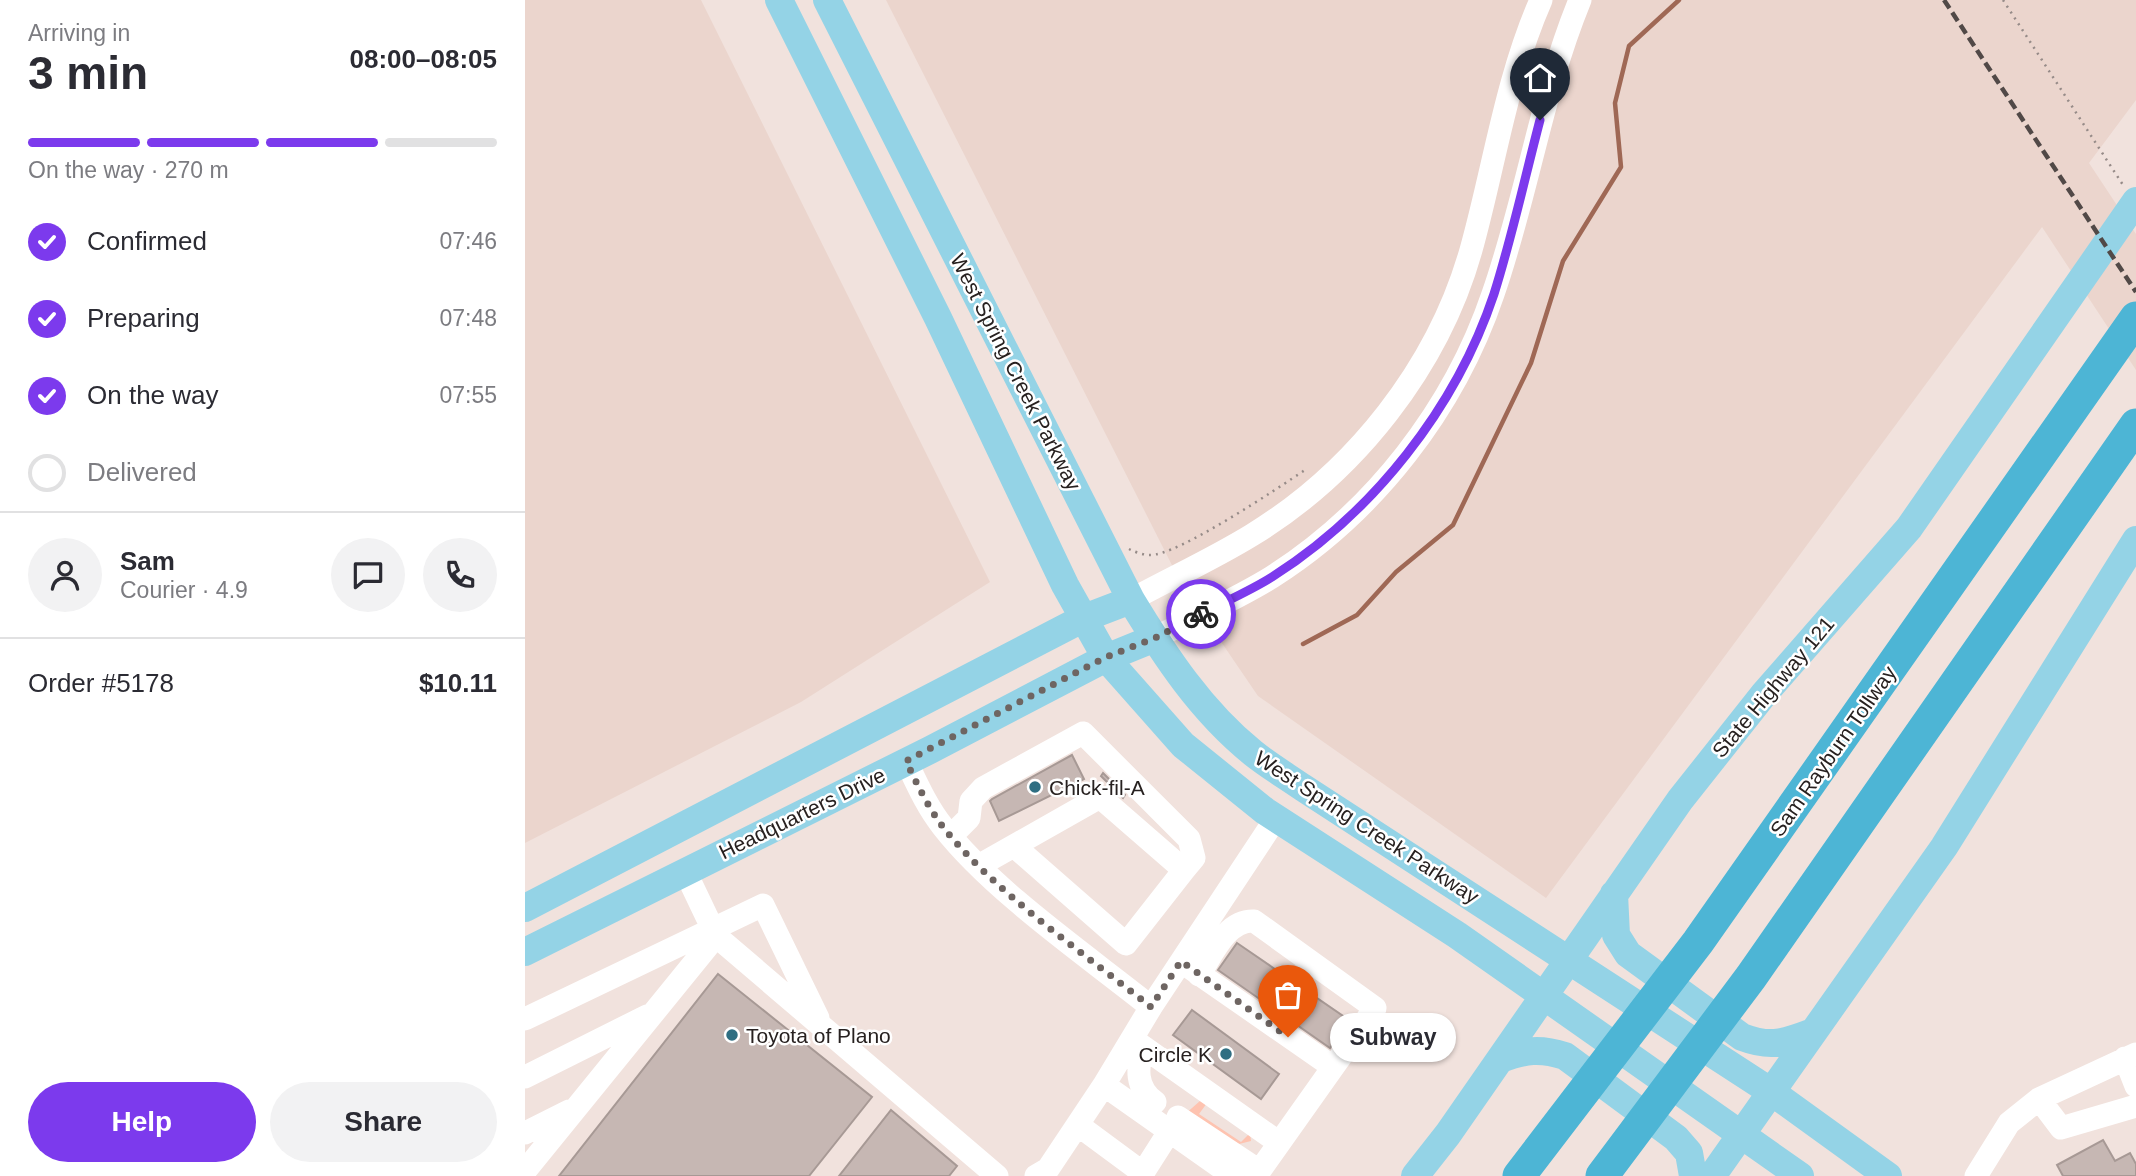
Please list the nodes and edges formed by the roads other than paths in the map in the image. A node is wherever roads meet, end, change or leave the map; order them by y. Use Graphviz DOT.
graph roads {
  1 [pos="779,0"];
  2 [pos="1541,0"];
  3 [pos="1580,0"];
  4 [pos="833,11"];
  5 [pos="798,37"];
  6 [pos="2133,198"];
  7 [pos="1464,267"];
  8 [pos="1497,280"];
  9 [pos="2136,318"];
  10 [pos="2136,425"];
  11 [pos="2136,540"];
  12 [pos="1131,600"];
  13 [pos="1084,618"];
  14 [pos="1155,638"];
  15 [pos="1106,657"];
  16 [pos="906,761"];
  17 [pos="1276,818"];
  18 [pos="667,836"];
  19 [pos="951,836"];
  20 [pos="1014,846"];
  21 [pos="980,865"];
  22 [pos="1184,870"];
  23 [pos="685,871"];
  24 [pos="1614,894"];
  25 [pos="525,908"];
  26 [pos="714,932"];
  27 [pos="1126,944"];
  28 [pos="525,952"];
  29 [pos="1568,958"];
  30 [pos="1181,961"];
  31 [pos="1106,971"];
  32 [pos="1199,975"];
  33 [pos="1544,995"];
  34 [pos="1151,1007"];
  35 [pos="655,1012"];
  36 [pos="525,1019"];
  37 [pos="822,1026"];
  38 [pos="1813,1032"];
  39 [pos="1137,1043"];
  40 [pos="2131,1056"];
  41 [pos="1500,1059"];
  42 [pos="1333,1067"];
  43 [pos="525,1077"];
  44 [pos="1104,1085"];
  45 [pos="2136,1086"];
  46 [pos="1773,1093"];
  47 [pos="2039,1099"];
  48 [pos="1154,1102"];
  49 [pos="2136,1106"];
  50 [pos="578,1107"];
  51 [pos="1174,1124"];
  52 [pos="1078,1125"];
  53 [pos="525,1133"];
  54 [pos="1741,1137"];
  55 [pos="1278,1142"];
  56 [pos="1611,1164"];
  57 [pos="525,1171"];
  58 [pos="1257,1173"];
  59 [pos="1142,1174"];
  60 [pos="996,1176"];
  61 [pos="1036,1176"];
  62 [pos="1233,1176"];
  63 [pos="1415,1176"];
  64 [pos="1519,1176"];
  65 [pos="1693,1176"];
  66 [pos="1712,1176"];
  67 [pos="1800,1176"];
  68 [pos="1888,1176"];
  69 [pos="1976,1176"];
  1 -- 5 [label="main road, West Spring Creek Parkway"];
  2 -- 7 [label="street"];
  3 -- 8 [label="street"];
  4 -- 5 [label="main road"];
  4 -- 12 [label="main road, West Spring Creek Parkway"];
  5 -- 13 [label="main road, West Spring Creek Parkway"];
  6 -- 24 [label="main road, State Highway 121"];
  7 -- 8 [label="street"];
  7 -- 12 [label="street"];
  8 -- 14 [label="street"];
  9 -- 64 [label="highway, Sam Rayburn Tollway"];
  10 -- 56 [label="highway"];
  11 -- 38 [label="main road"];
  12 -- 13 [label="main road, Headquarters Drive"];
  12 -- 14 [label="main road, West Spring Creek Parkway"];
  13 -- 15 [label="main road, West Spring Creek Parkway"];
  13 -- 18 [label="main road, Headquarters Drive"];
  14 -- 15 [label="main road, Headquarters Drive"];
  14 -- 29 [label="main road, West Spring Creek Parkway"];
  15 -- 16 [label="main road, Headquarters Drive"];
  15 -- 17 [label="main road, West Spring Creek Parkway"];
  16 -- 19 [label="street"];
  16 -- 23 [label="main road, Headquarters Drive"];
  17 -- 30 [label="street"];
  17 -- 33 [label="main road, West Spring Creek Parkway"];
  18 -- 23 [label="main road"];
  18 -- 25 [label="main road, Headquarters Drive"];
  19 -- 21 [label="street"];
  19 -- 22 [label="street"];
  20 -- 21 [label="street"];
  20 -- 22 [label="street"];
  20 -- 27 [label="street"];
  21 -- 31 [label="street"];
  22 -- 27 [label="street"];
  23 -- 26 [label="street"];
  23 -- 28 [label="main road, Headquarters Drive"];
  24 -- 29 [label="main road, State Highway 121"];
  24 -- 38 [label="main road"];
  26 -- 35 [label="street"];
  26 -- 36 [label="street"];
  26 -- 37 [label="street"];
  26 -- 37 [label="street"];
  27 -- 31 [label="street"];
  29 -- 33 [label="main road, State Highway 121"];
  29 -- 46 [label="main road, West Spring Creek Parkway"];
  30 -- 32 [label="street"];
  30 -- 34 [label="street"];
  31 -- 34 [label="street"];
  32 -- 42 [label="street"];
  32 -- 42 [label="street"];
  33 -- 41 [label="main road, State Highway 121"];
  33 -- 54 [label="main road, West Spring Creek Parkway"];
  34 -- 39 [label="street"];
  35 -- 43 [label="street"];
  35 -- 50 [label="street"];
  37 -- 60 [label="street"];
  38 -- 46 [label="main road"];
  39 -- 44 [label="street"];
  39 -- 48 [label="street"];
  39 -- 55 [label="street"];
  40 -- 45 [label="street"];
  40 -- 47 [label="street"];
  41 -- 63 [label="main road, State Highway 121"];
  41 -- 65 [label="main road"];
  42 -- 55 [label="street"];
  44 -- 51 [label="street"];
  44 -- 52 [label="street"];
  46 -- 54 [label="main road"];
  46 -- 68 [label="main road, West Spring Creek Parkway"];
  47 -- 49 [label="street"];
  47 -- 69 [label="street"];
  50 -- 53 [label="street"];
  50 -- 57 [label="street"];
  51 -- 58 [label="street"];
  51 -- 59 [label="street"];
  51 -- 62 [label="street"];
  52 -- 59 [label="street"];
  52 -- 61 [label="street"];
  54 -- 66 [label="main road"];
  54 -- 67 [label="main road, West Spring Creek Parkway"];
  55 -- 58 [label="street"];
}
